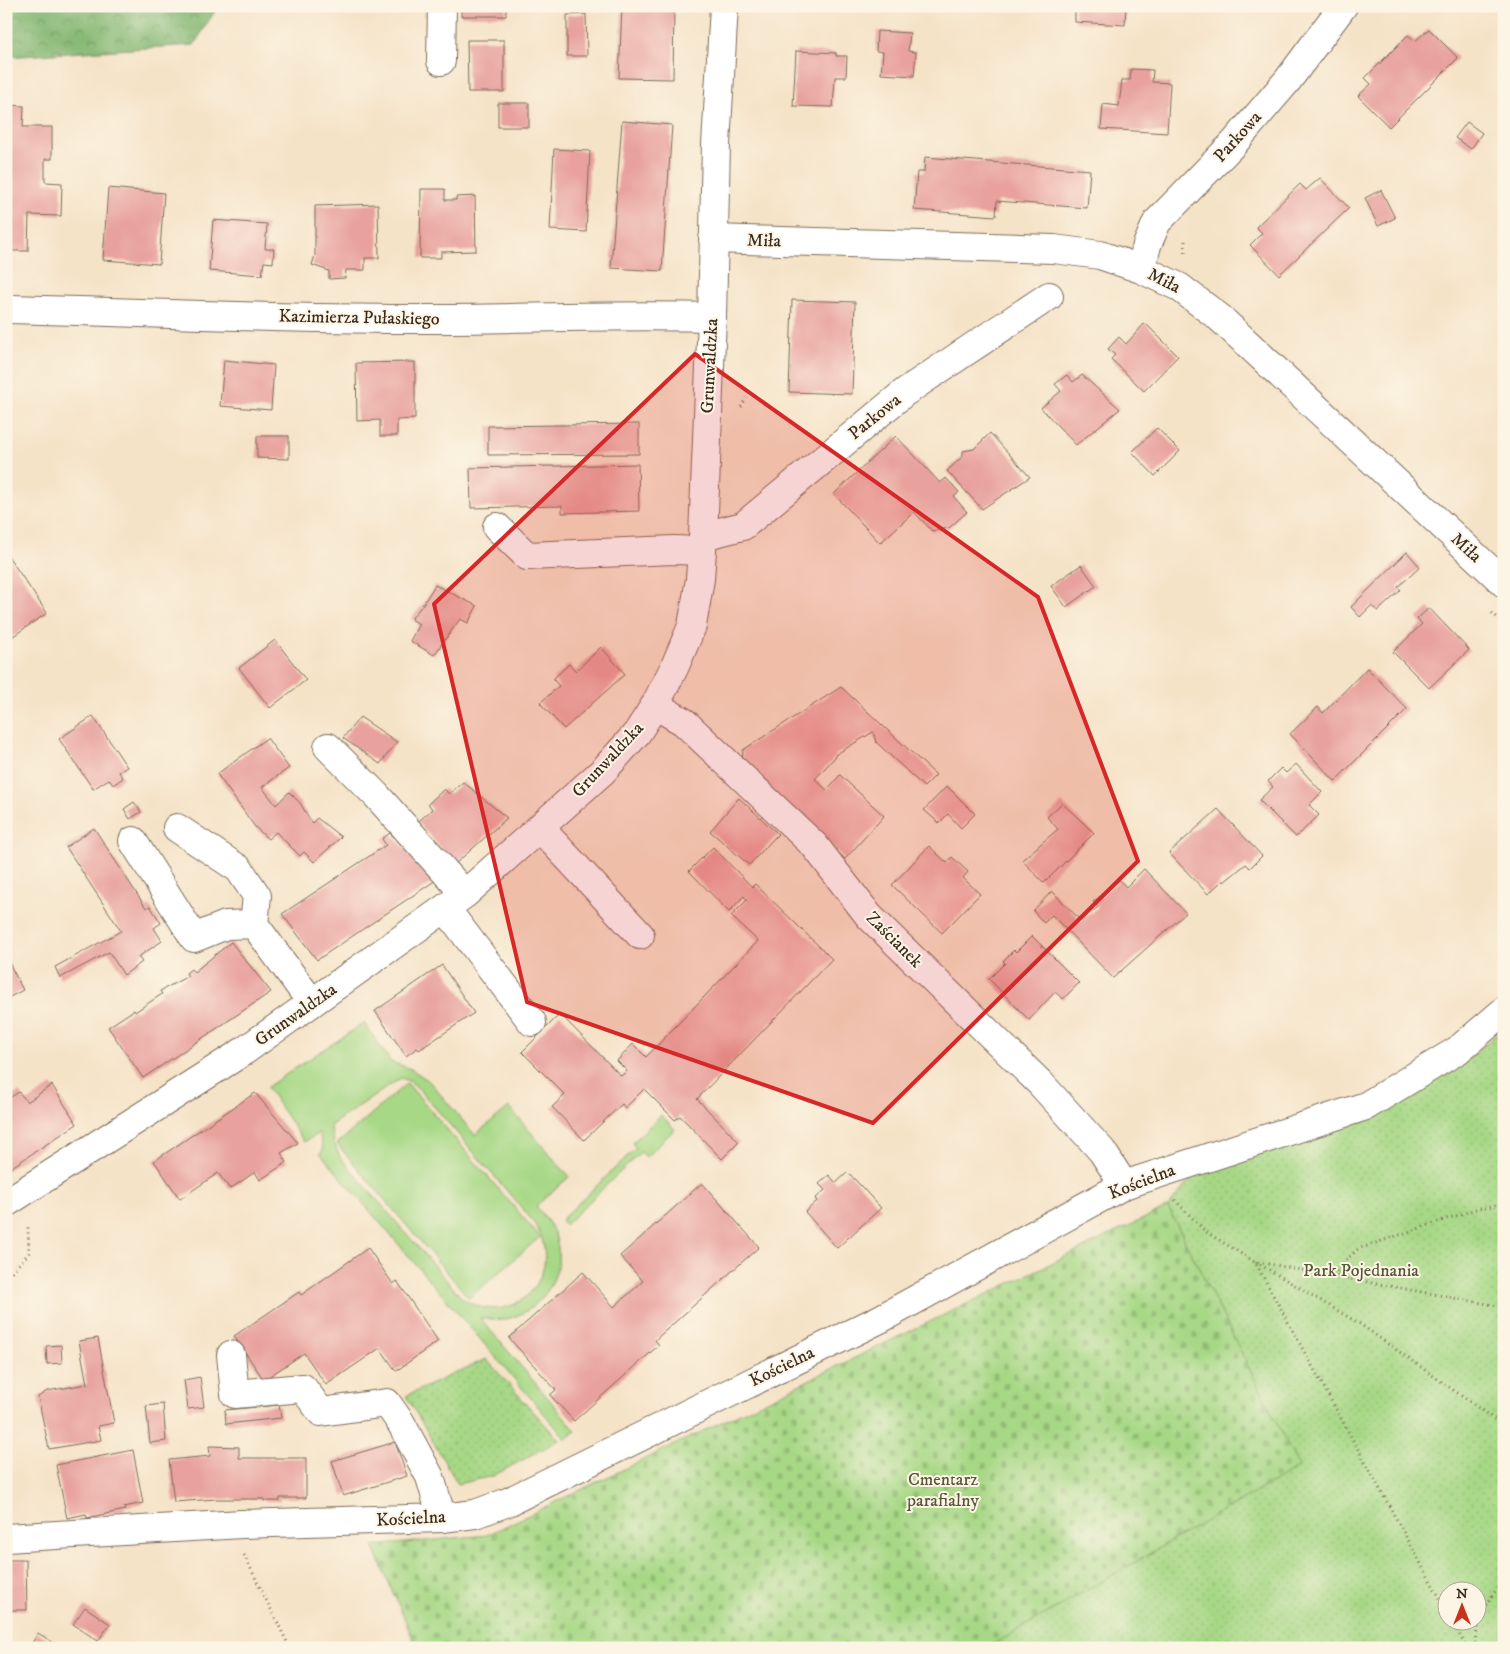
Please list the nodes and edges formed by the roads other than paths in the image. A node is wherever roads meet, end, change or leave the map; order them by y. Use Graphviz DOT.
graph roads {
  1 [pos="442,6"];
  2 [pos="724,6"];
  3 [pos="1343,6"];
  4 [pos="441,61"];
  5 [pos="713,239"];
  6 [pos="1142,269"];
  7 [pos="1050,296"];
  8 [pos="6,309"];
  9 [pos="712,317"];
  10 [pos="497,527"];
  11 [pos="702,544"];
  12 [pos="1504,583"];
  13 [pos="655,705"];
  14 [pos="328,747"];
  15 [pos="178,828"];
  16 [pos="540,828"];
  17 [pos="133,841"];
  18 [pos="456,901"];
  19 [pos="254,924"];
  20 [pos="640,935"];
  21 [pos="312,1003"];
  22 [pos="1504,1011"];
  23 [pos="532,1022"];
  24 [pos="1124,1185"];
  25 [pos="11,1200"];
  26 [pos="231,1355"];
  27 [pos="442,1518"];
  28 [pos="6,1538"];
  1 -- 4 [label="street"];
  2 -- 5 [label="street, Grunwaldzka"];
  3 -- 6 [label="street, Parkowa"];
  5 -- 6 [label="street, Miła"];
  5 -- 9 [label="street, Grunwaldzka"];
  6 -- 12 [label="street, Miła"];
  7 -- 11 [label="street, Parkowa"];
  8 -- 9 [label="street, Kazimierza Pułaskiego"];
  9 -- 11 [label="street, Grunwaldzka"];
  10 -- 11 [label="street, Parkowa"];
  11 -- 13 [label="street, Grunwaldzka"];
  13 -- 16 [label="street, Grunwaldzka"];
  13 -- 24 [label="street, Zaścianek"];
  14 -- 18 [label="street"];
  15 -- 19 [label="street"];
  16 -- 18 [label="street, Grunwaldzka"];
  16 -- 20 [label="street"];
  17 -- 19 [label="street"];
  18 -- 21 [label="street, Grunwaldzka"];
  18 -- 23 [label="street"];
  19 -- 21 [label="street"];
  21 -- 25 [label="street, Grunwaldzka"];
  22 -- 24 [label="street, Kościelna"];
  24 -- 27 [label="street, Kościelna"];
  26 -- 27 [label="street"];
  27 -- 28 [label="street, Kościelna"];
}
